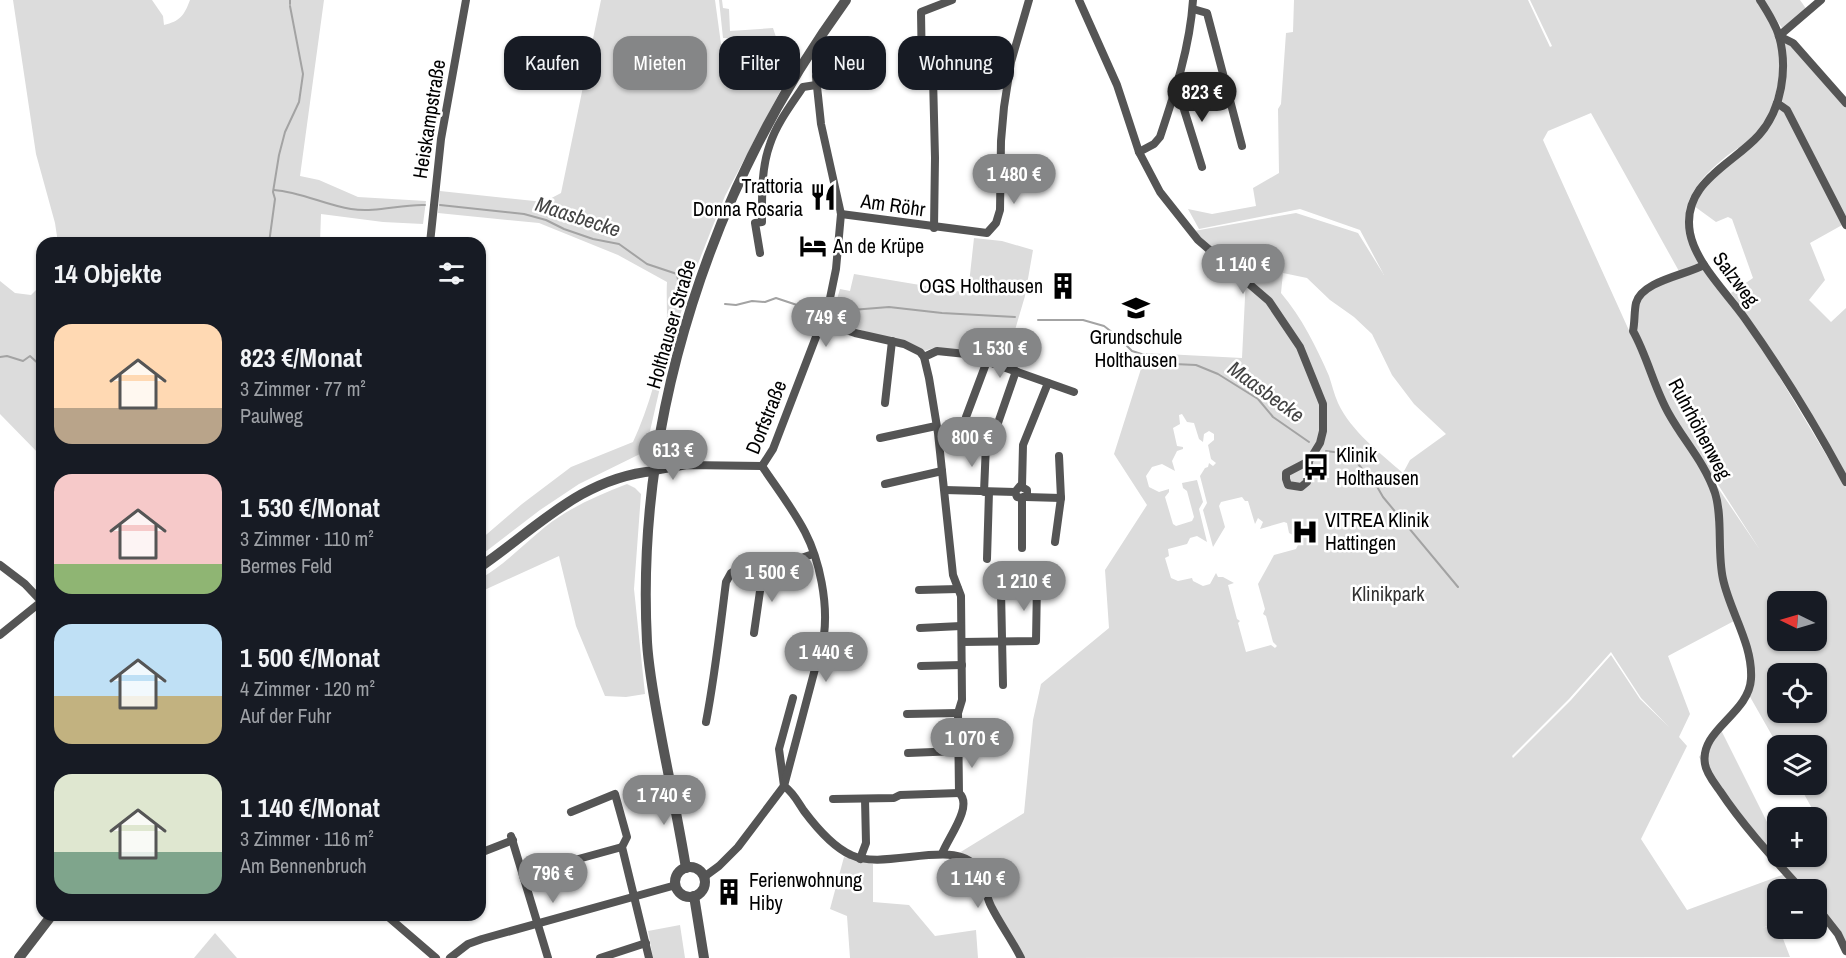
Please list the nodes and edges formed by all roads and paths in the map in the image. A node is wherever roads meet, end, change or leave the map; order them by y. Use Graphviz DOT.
graph roads {
  1 [pos="466,0"];
  2 [pos="846,0"];
  3 [pos="952,0"];
  4 [pos="1029,0"];
  5 [pos="1079,0"];
  6 [pos="1760,0"];
  7 [pos="1821,0"];
  8 [pos="1193,4"];
  9 [pos="1779,36"];
  10 [pos="1177,87"];
  11 [pos="1777,103"];
  12 [pos="1846,103"];
  13 [pos="1242,146"];
  14 [pos="1139,152"];
  15 [pos="1202,167"];
  16 [pos="840,214"];
  17 [pos="1846,225"];
  18 [pos="934,228"];
  19 [pos="431,237"];
  20 [pos="760,253"];
  21 [pos="1704,265"];
  22 [pos="822,322"];
  23 [pos="892,341"];
  24 [pos="924,357"];
  25 [pos="987,361"];
  26 [pos="1016,371"];
  27 [pos="1048,383"];
  28 [pos="1074,392"];
  29 [pos="885,403"];
  30 [pos="966,417"];
  31 [pos="998,423"];
  32 [pos="936,426"];
  33 [pos="880,438"];
  34 [pos="986,444"];
  35 [pos="1059,456"];
  36 [pos="1310,460"];
  37 [pos="762,466"];
  38 [pos="654,471"];
  39 [pos="942,471"];
  40 [pos="1846,482"];
  41 [pos="885,484"];
  42 [pos="945,490"];
  43 [pos="987,492"];
  44 [pos="1021,493"];
  45 [pos="1061,498"];
  46 [pos="1055,542"];
  47 [pos="1022,548"];
  48 [pos="813,554"];
  49 [pos="987,559"];
  50 [pos="486,562"];
  51 [pos="0,565"];
  52 [pos="763,570"];
  53 [pos="1037,583"];
  54 [pos="958,589"];
  55 [pos="919,590"];
  56 [pos="1001,591"];
  57 [pos="36,595"];
  58 [pos="36,606"];
  59 [pos="961,626"];
  60 [pos="920,628"];
  61 [pos="754,633"];
  62 [pos="0,635"];
  63 [pos="1002,641"];
  64 [pos="962,642"];
  65 [pos="962,665"];
  66 [pos="921,666"];
  67 [pos="1003,685"];
  68 [pos="793,698"];
  69 [pos="958,713"];
  70 [pos="907,714"];
  71 [pos="706,722"];
  72 [pos="958,751"];
  73 [pos="908,753"];
  74 [pos="784,786"];
  75 [pos="959,793"];
  76 [pos="833,799"];
  77 [pos="865,799"];
  78 [pos="571,812"];
  79 [pos="622,847"];
  80 [pos="486,850"];
  81 [pos="942,854"];
  82 [pos="860,859"];
  83 [pos="571,861"];
  84 [pos="686,868"];
  85 [pos="704,877"];
  86 [pos="1792,879"];
  87 [pos="676,885"];
  88 [pos="694,896"];
  89 [pos="635,897"];
  90 [pos="1827,920"];
  91 [pos="47,921"];
  92 [pos="393,921"];
  93 [pos="537,922"];
  94 [pos="646,943"];
  95 [pos="1845,948"];
  96 [pos="460,955"];
  97 [pos="19,958"];
  98 [pos="436,958"];
  99 [pos="450,958"];
  100 [pos="548,958"];
  101 [pos="600,958"];
  102 [pos="649,958"];
  103 [pos="704,958"];
  104 [pos="1021,958"];
  1 -- 19 [label="street, Heiskampstraße"];
  2 -- 38 [label="street, Holthauser Straße"];
  3 -- 18 [label="street"];
  4 -- 18 [label="street, Am Röhr"];
  5 -- 14 [label="street"];
  6 -- 9 [label="street, Salzweg"];
  7 -- 9 [label="street"];
  8 -- 10 [label="street"];
  8 -- 13 [label="street"];
  9 -- 11 [label="street, Salzweg"];
  9 -- 12 [label="street, Salzweg"];
  10 -- 14 [label="street"];
  10 -- 15 [label="street"];
  11 -- 17 [label="street"];
  11 -- 21 [label="street, Salzweg"];
  14 -- 36 [label="street"];
  16 -- 18 [label="street, Am Röhr"];
  16 -- 20 [label="street, Dorfstraße"];
  16 -- 22 [label="street, Dorfstraße"];
  21 -- 40 [label="street, Salzweg"];
  21 -- 86 [label="street, Ruhrhöhenweg"];
  22 -- 23 [label="street"];
  22 -- 37 [label="street, Dorfstraße"];
  23 -- 24 [label="street"];
  23 -- 29 [label="street"];
  24 -- 25 [label="street"];
  24 -- 32 [label="street"];
  25 -- 26 [label="street"];
  25 -- 30 [label="street"];
  26 -- 27 [label="street"];
  26 -- 31 [label="street"];
  27 -- 28 [label="street"];
  27 -- 44 [label="street"];
  32 -- 33 [label="street"];
  32 -- 39 [label="street"];
  34 -- 43 [label="street"];
  35 -- 45 [label="street"];
  37 -- 38 [label="street"];
  37 -- 48 [label="street, Dorfstraße"];
  38 -- 50 [label="street"];
  38 -- 84 [label="street, Holthauser Straße"];
  39 -- 41 [label="street"];
  39 -- 42 [label="street"];
  42 -- 43 [label="street"];
  42 -- 54 [label="street"];
  43 -- 44 [label="street"];
  43 -- 49 [label="street"];
  44 -- 45 [label="street"];
  44 -- 47 [label="street"];
  45 -- 46 [label="street"];
  48 -- 52 [label="street"];
  48 -- 74 [label="street, Dorfstraße"];
  51 -- 57 [label="street"];
  52 -- 61 [label="street"];
  52 -- 71 [label="street"];
  53 -- 63 [label="street"];
  54 -- 55 [label="street"];
  54 -- 59 [label="street"];
  56 -- 63 [label="street"];
  58 -- 62 [label="street"];
  59 -- 60 [label="street"];
  59 -- 64 [label="street"];
  63 -- 64 [label="street"];
  63 -- 67 [label="street"];
  64 -- 65 [label="street"];
  65 -- 66 [label="street"];
  65 -- 69 [label="street"];
  68 -- 74 [label="street"];
  69 -- 70 [label="street"];
  69 -- 72 [label="street"];
  72 -- 73 [label="street"];
  72 -- 75 [label="street"];
  74 -- 82 [label="street"];
  74 -- 85 [label="street, Dorfstraße"];
  75 -- 77 [label="street"];
  75 -- 81 [label="street"];
  76 -- 77 [label="street"];
  77 -- 82 [label="street"];
  78 -- 79 [label="street"];
  79 -- 83 [label="street"];
  79 -- 89 [label="street"];
  80 -- 93 [label="street"];
  81 -- 82 [label="street"];
  81 -- 104 [label="street"];
  84 -- 85 [label="street"];
  84 -- 87 [label="street"];
  85 -- 88 [label="street"];
  87 -- 88 [label="street"];
  87 -- 89 [label="street"];
  88 -- 103 [label="street"];
  89 -- 93 [label="street"];
  89 -- 94 [label="street"];
  90 -- 95 [label="street"];
  91 -- 97 [label="street"];
  92 -- 98 [label="street"];
  93 -- 96 [label="street"];
  93 -- 100 [label="street"];
  94 -- 101 [label="street"];
  94 -- 102 [label="street"];
  96 -- 99 [label="street"];
}
